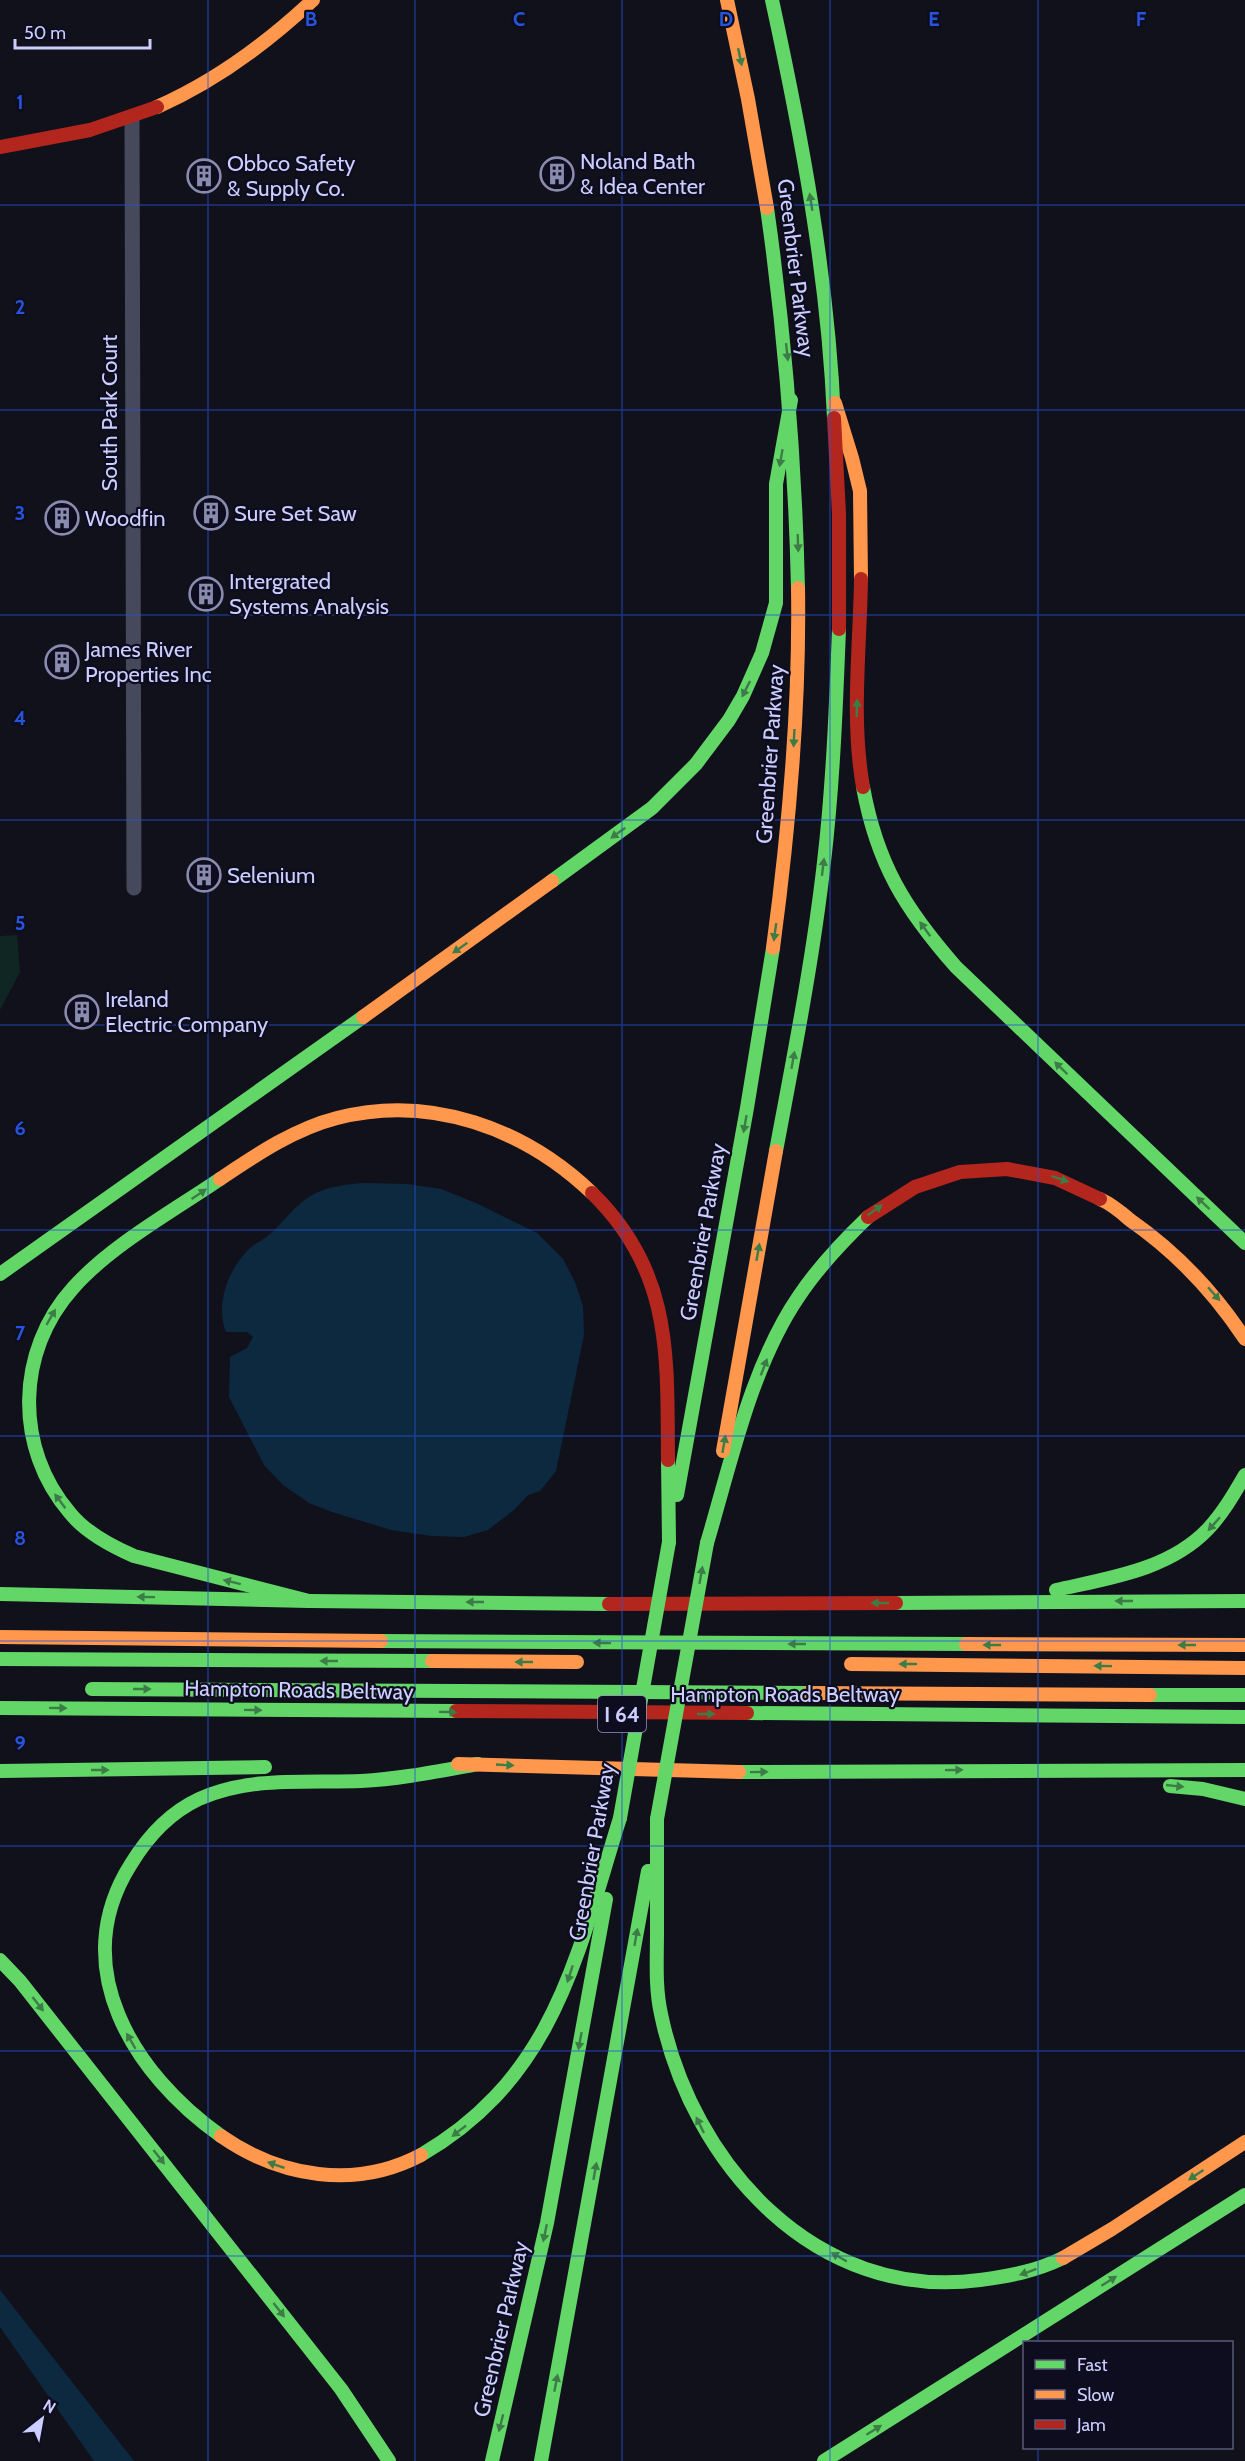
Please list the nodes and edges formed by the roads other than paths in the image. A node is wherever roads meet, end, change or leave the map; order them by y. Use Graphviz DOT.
graph roads {
  1 [pos="313,0"];
  2 [pos="727,0"];
  3 [pos="772,0"];
  4 [pos="132,117"];
  5 [pos="0,147"];
  6 [pos="791,400"];
  7 [pos="835,403"];
  8 [pos="134,888"];
  9 [pos="1245,1243"];
  10 [pos="0,1275"];
  11 [pos="1245,1339"];
  12 [pos="1245,1475"];
  13 [pos="669,1542"];
  14 [pos="707,1543"];
  15 [pos="0,1594"];
  16 [pos="309,1601"];
  17 [pos="1245,1601"];
  18 [pos="1001,1602"];
  19 [pos="0,1636"];
  20 [pos="1245,1646"];
  21 [pos="0,1659"];
  22 [pos="595,1662"];
  23 [pos="629,1663"];
  24 [pos="699,1663"];
  25 [pos="839,1664"];
  26 [pos="1245,1668"];
  27 [pos="81,1689"];
  28 [pos="1245,1695"];
  29 [pos="0,1708"];
  30 [pos="1245,1717"];
  31 [pos="478,1764"];
  32 [pos="390,1765"];
  33 [pos="281,1767"];
  34 [pos="1013,1769"];
  35 [pos="1245,1770"];
  36 [pos="0,1771"];
  37 [pos="1245,1799"];
  38 [pos="620,1818"];
  39 [pos="657,1819"];
  40 [pos="0,1960"];
  41 [pos="1245,2142"];
  42 [pos="1245,2195"];
  43 [pos="388,2461"];
  44 [pos="492,2461"];
  45 [pos="541,2461"];
  46 [pos="824,2461"];
  1 -- 4 [label="main road"];
  2 -- 6 [label="main road, Greenbrier Parkway, one-way"];
  7 -- 3 [label="main road, Greenbrier Parkway, one-way"];
  4 -- 5 [label="main road"];
  4 -- 8 [label="street, South Park Court"];
  6 -- 10 [label="main road, one-way"];
  6 -- 13 [label="main road, Greenbrier Parkway, one-way"];
  9 -- 7 [label="main road, one-way"];
  14 -- 7 [label="main road, Greenbrier Parkway, one-way"];
  14 -- 11 [label="main road, one-way"];
  12 -- 18 [label="main road, one-way"];
  16 -- 13 [label="main road, one-way"];
  13 -- 38 [label="main road, Greenbrier Parkway, bridge"];
  39 -- 14 [label="main road, Greenbrier Parkway, one-way, bridge"];
  16 -- 15 [label="main road, one-way"];
  18 -- 16 [label="main road, one-way"];
  17 -- 18 [label="main road, one-way"];
  20 -- 19 [label="main road, one-way"];
  22 -- 21 [label="main road, one-way"];
  23 -- 24 [label="main road"];
  26 -- 25 [label="main road, one-way"];
  27 -- 28 [label="main road, one-way"];
  29 -- 30 [label="main road, Hampton Roads Beltway / I 64, one-way"];
  31 -- 32 [label="main road"];
  31 -- 34 [label="main road, one-way"];
  38 -- 31 [label="main road, one-way"];
  36 -- 33 [label="main road, one-way"];
  34 -- 35 [label="main road"];
  34 -- 37 [label="main road, one-way"];
  38 -- 44 [label="main road, Greenbrier Parkway, one-way"];
  41 -- 39 [label="main road, one-way"];
  45 -- 39 [label="main road, Greenbrier Parkway, one-way"];
  40 -- 43 [label="main road, one-way"];
  46 -- 42 [label="main road, one-way"];
}
